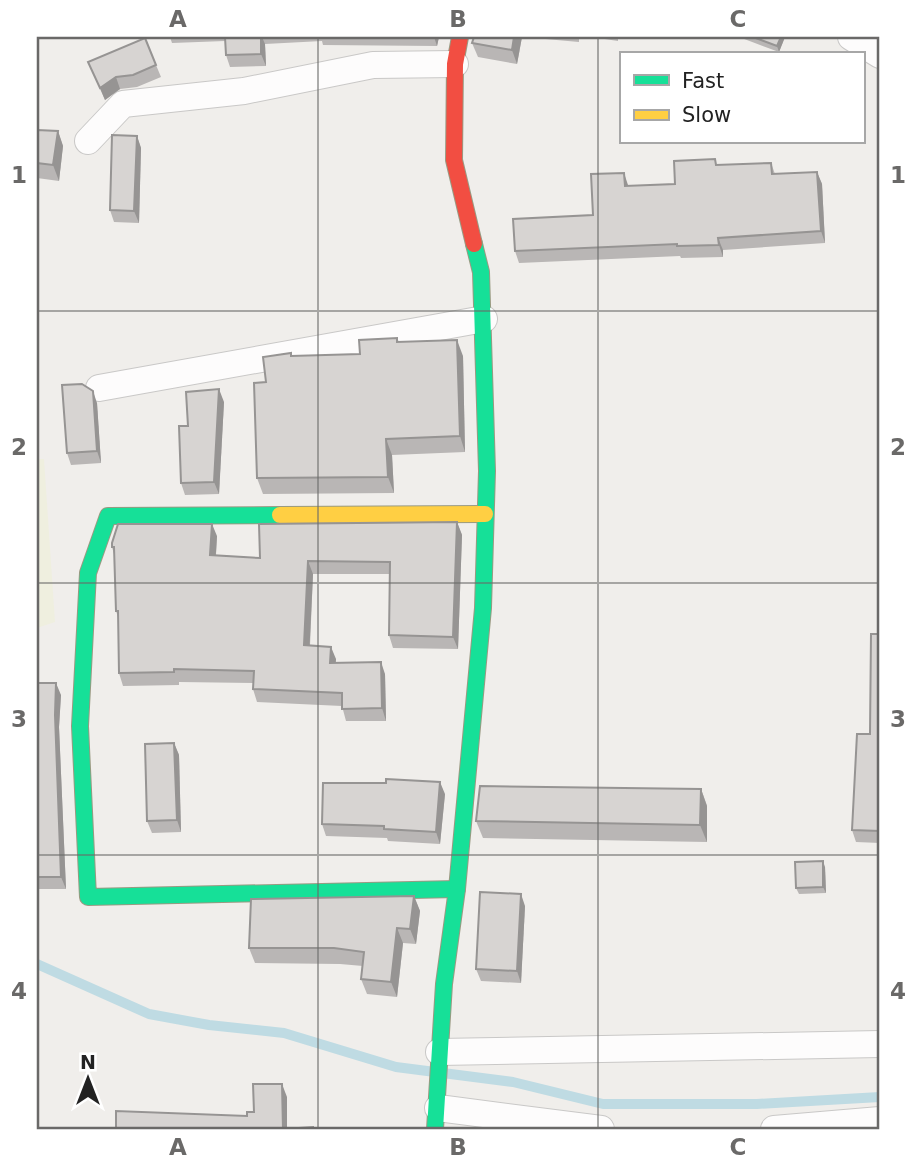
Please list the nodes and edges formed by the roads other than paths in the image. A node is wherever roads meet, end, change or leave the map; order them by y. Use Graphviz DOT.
graph roads {
  1 [pos="460,37"];
  2 [pos="851,37"];
  3 [pos="880,55"];
  4 [pos="455,64"];
  5 [pos="88,141"];
  6 [pos="484,319"];
  7 [pos="99,388"];
  8 [pos="485,514"];
  9 [pos="457,889"];
  10 [pos="880,1044"];
  11 [pos="439,1052"];
  12 [pos="437,1107"];
  13 [pos="880,1120"];
  14 [pos="601,1129"];
  15 [pos="774,1129"];
  1 -- 4 [label="street"];
  2 -- 3 [label="street"];
  4 -- 5 [label="street"];
  4 -- 6 [label="street"];
  6 -- 7 [label="street"];
  6 -- 8 [label="street"];
  8 -- 9 [label="street"];
  8 -- 9 [label="street"];
  9 -- 11 [label="street"];
  10 -- 11 [label="street"];
  11 -- 12 [label="street"];
  12 -- 14 [label="street"];
  13 -- 15 [label="street"];
}
